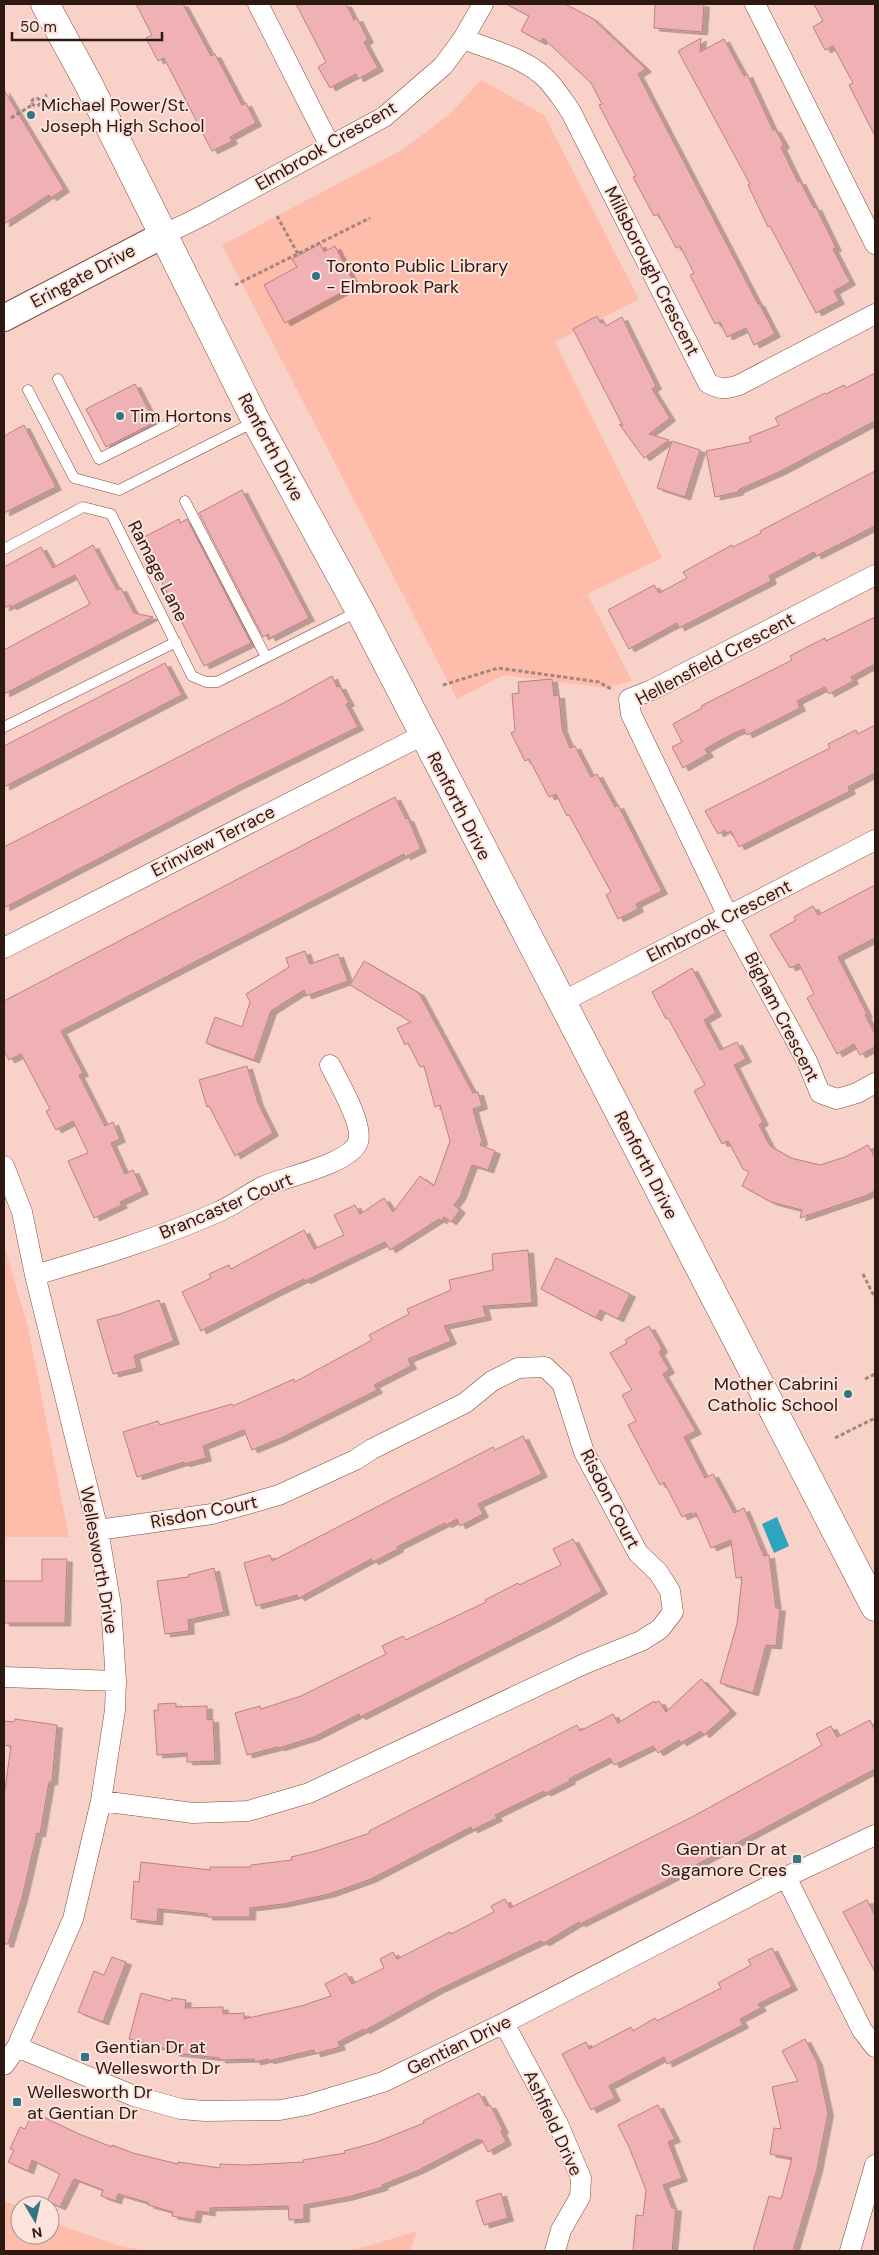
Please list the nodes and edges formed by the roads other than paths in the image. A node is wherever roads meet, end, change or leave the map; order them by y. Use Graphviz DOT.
graph roads {
  1 [pos="45,4"];
  2 [pos="258,4"];
  3 [pos="483,4"];
  4 [pos="755,4"];
  5 [pos="464,39"];
  6 [pos="330,146"];
  7 [pos="163,235"];
  8 [pos="875,244"];
  9 [pos="875,314"];
  10 [pos="4,318"];
  11 [pos="58,379"];
  12 [pos="28,390"];
  13 [pos="256,420"];
  14 [pos="175,421"];
  15 [pos="185,501"];
  16 [pos="4,549"];
  17 [pos="875,575"];
  18 [pos="360,611"];
  19 [pos="176,642"];
  20 [pos="266,657"];
  21 [pos="4,727"];
  22 [pos="423,735"];
  23 [pos="875,840"];
  24 [pos="728,916"];
  25 [pos="4,948"];
  26 [pos="562,1002"];
  27 [pos="330,1065"];
  28 [pos="875,1084"];
  29 [pos="4,1166"];
  30 [pos="35,1275"];
  31 [pos="98,1530"];
  32 [pos="875,1607"];
  33 [pos="4,1677"];
  34 [pos="116,1680"];
  35 [pos="101,1801"];
  36 [pos="875,1835"];
  37 [pos="786,1877"];
  38 [pos="504,2023"];
  39 [pos="17,2047"];
  40 [pos="875,2047"];
  41 [pos="4,2065"];
  42 [pos="875,2166"];
  43 [pos="555,2251"];
  44 [pos="850,2251"];
  1 -- 7 [label="main road, Renforth Drive"];
  2 -- 6 [label="street"];
  3 -- 5 [label="street, Elmbrook Crescent"];
  4 -- 8 [label="street"];
  5 -- 6 [label="street, Elmbrook Crescent"];
  5 -- 9 [label="street, Millsborough Crescent"];
  6 -- 7 [label="street, Elmbrook Crescent"];
  7 -- 10 [label="street, Eringate Drive"];
  7 -- 13 [label="main road, Renforth Drive"];
  11 -- 14 [label="lane"];
  12 -- 13 [label="lane"];
  13 -- 18 [label="main road, Renforth Drive"];
  15 -- 20 [label="lane"];
  16 -- 19 [label="lane, Ramage Lane"];
  17 -- 24 [label="street, Hellensfield Crescent"];
  18 -- 20 [label="lane, Ramage Lane"];
  18 -- 22 [label="main road, Renforth Drive"];
  19 -- 20 [label="lane, Ramage Lane"];
  19 -- 21 [label="lane, Ramage Lane"];
  22 -- 25 [label="street, Erinview Terrace"];
  22 -- 26 [label="main road, Renforth Drive"];
  23 -- 24 [label="street, Elmbrook Crescent"];
  24 -- 26 [label="street, Elmbrook Crescent"];
  24 -- 28 [label="street, Bigham Crescent"];
  26 -- 32 [label="main road, Renforth Drive"];
  27 -- 30 [label="street, Brancaster Court"];
  29 -- 30 [label="street, Wellesworth Drive"];
  30 -- 31 [label="street, Wellesworth Drive"];
  31 -- 34 [label="street, Wellesworth Drive"];
  31 -- 35 [label="street, Risdon Court"];
  33 -- 34 [label="street"];
  34 -- 35 [label="street, Wellesworth Drive"];
  35 -- 39 [label="street, Wellesworth Drive"];
  36 -- 37 [label="street, Gentian Drive"];
  37 -- 38 [label="street, Gentian Drive"];
  37 -- 40 [label="street"];
  38 -- 39 [label="street, Gentian Drive"];
  38 -- 43 [label="street, Ashfield Drive"];
  39 -- 41 [label="street, Wellesworth Drive"];
  42 -- 44 [label="street"];
}
